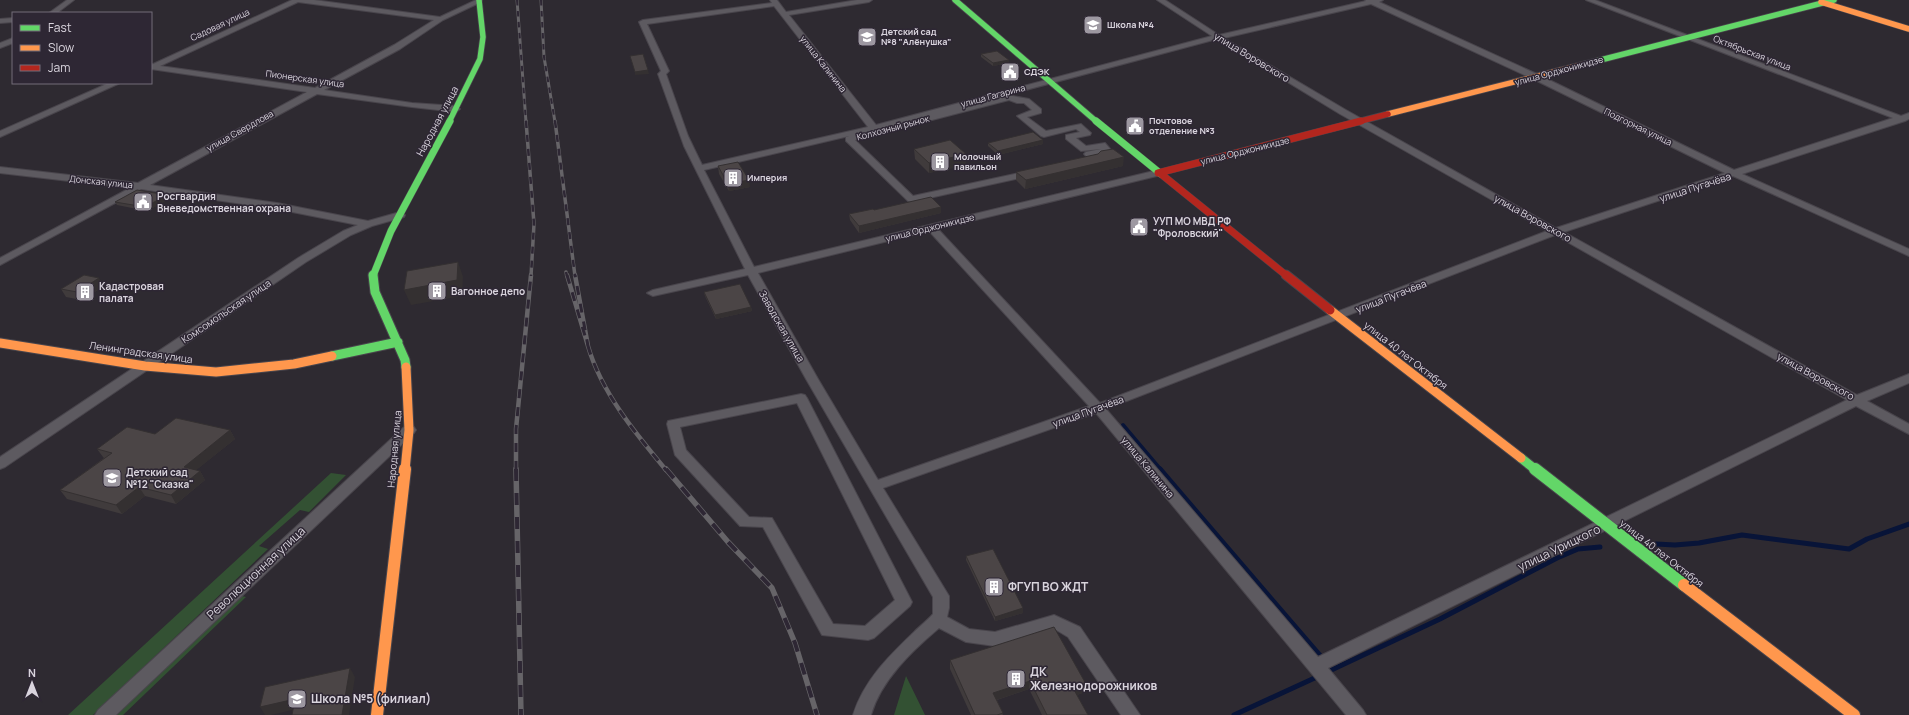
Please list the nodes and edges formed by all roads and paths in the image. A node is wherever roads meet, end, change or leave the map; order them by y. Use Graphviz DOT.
graph roads {
  1 [pos="71,0"];
  2 [pos="298,0"];
  3 [pos="480,0"];
  4 [pos="869,0"];
  5 [pos="955,0"];
  6 [pos="1160,0"];
  7 [pos="1588,0"];
  8 [pos="1834,0"];
  9 [pos="1373,1"];
  10 [pos="1819,1"];
  11 [pos="775,2"];
  12 [pos="53,12"];
  13 [pos="784,14"];
  14 [pos="441,19"];
  15 [pos="12,20"];
  16 [pos="0,21"];
  17 [pos="1909,29"];
  18 [pos="1218,37"];
  19 [pos="1685,38"];
  20 [pos="152,67"];
  21 [pos="152,67"];
  22 [pos="1536,77"];
  23 [pos="1047,81"];
  24 [pos="114,84"];
  25 [pos="316,91"];
  26 [pos="456,109"];
  27 [pos="1906,119"];
  28 [pos="1361,122"];
  29 [pos="874,128"];
  30 [pos="0,134"];
  31 [pos="1102,146"];
  32 [pos="699,168"];
  33 [pos="0,170"];
  34 [pos="1158,173"];
  35 [pos="1735,174"];
  36 [pos="140,186"];
  37 [pos="400,215"];
  38 [pos="368,224"];
  39 [pos="931,227"];
  40 [pos="1556,231"];
  41 [pos="1909,253"];
  42 [pos="0,262"];
  43 [pos="751,271"];
  44 [pos="653,293"];
  45 [pos="1340,316"];
  46 [pos="398,342"];
  47 [pos="0,343"];
  48 [pos="145,366"];
  49 [pos="1909,378"];
  50 [pos="1858,400"];
  51 [pos="1098,408"];
  52 [pos="409,430"];
  53 [pos="1909,430"];
  54 [pos="0,464"];
  55 [pos="876,486"];
  56 [pos="1606,525"];
  57 [pos="938,620"];
  58 [pos="828,630"];
  59 [pos="1317,666"];
  60 [pos="104,715"];
  61 [pos="377,715"];
  62 [pos="862,715"];
  63 [pos="1131,715"];
  64 [pos="1356,715"];
  65 [pos="1854,715"];
  1 -- 12 [label="street"];
  2 -- 14 [label="street, Садовая улица"];
  2 -- 20 [label="street, Садовая улица"];
  3 -- 14 [label="street, улица Свердлова"];
  3 -- 26 [label="street, Народная улица"];
  4 -- 13 [label="street"];
  5 -- 23 [label="street, улица 40 лет Октября"];
  6 -- 18 [label="street, улица Воровского"];
  7 -- 19 [label="street, Октябрьская улица"];
  8 -- 10 [label="street, улица Орджоникидзе"];
  9 -- 18 [label="street, улица Гагарина"];
  9 -- 22 [label="street, Подгорная улица"];
  10 -- 17 [label="street"];
  10 -- 19 [label="street, улица Орджоникидзе"];
  11 -- 13 [label="street, улица Калинина"];
  11 -- 32 [label="street, Заводская улица"];
  13 -- 29 [label="street, улица Калинина"];
  14 -- 25 [label="street, улица Свердлова"];
  15 -- 16 [label="street"];
  18 -- 23 [label="street, улица Гагарина"];
  18 -- 28 [label="street, улица Воровского"];
  19 -- 22 [label="street, улица Орджоникидзе"];
  19 -- 27 [label="street, Октябрьская улица"];
  21 -- 25 [label="street, Пионерская улица"];
  22 -- 28 [label="street, улица Орджоникидзе"];
  22 -- 35 [label="street, Подгорная улица"];
  23 -- 29 [label="street, улица Гагарина"];
  23 -- 34 [label="street, улица 40 лет Октября"];
  24 -- 30 [label="street"];
  25 -- 26 [label="street, Пионерская улица"];
  25 -- 36 [label="street, улица Свердлова"];
  26 -- 37 [label="street, Народная улица"];
  27 -- 35 [label="street, улица Пугачёва"];
  28 -- 34 [label="street, улица Орджоникидзе"];
  28 -- 40 [label="street, улица Воровского"];
  29 -- 32 [label="street, улица Гагарина"];
  31 -- 31 [label="street, Колхозный рынок"];
  32 -- 43 [label="street, Заводская улица"];
  33 -- 36 [label="street, Донская улица"];
  34 -- 39 [label="street, улица Орджоникидзе"];
  34 -- 45 [label="street, улица 40 лет Октября"];
  35 -- 40 [label="street, улица Пугачёва"];
  35 -- 41 [label="street, Подгорная улица"];
  36 -- 38 [label="street, Донская улица"];
  36 -- 42 [label="street, улица Свердлова"];
  37 -- 38 [label="street, Комсомольская улица"];
  37 -- 46 [label="street, Народная улица"];
  38 -- 48 [label="street, Комсомольская улица"];
  39 -- 43 [label="street, улица Орджоникидзе"];
  39 -- 51 [label="street, улица Калинина"];
  40 -- 45 [label="street, улица Пугачёва"];
  40 -- 50 [label="street, улица Воровского"];
  43 -- 44 [label="street, улица Орджоникидзе"];
  43 -- 55 [label="street, Заводская улица"];
  45 -- 51 [label="street, улица Пугачёва"];
  45 -- 56 [label="street, улица 40 лет Октября"];
  46 -- 48 [label="street, Ленинградская улица"];
  46 -- 52 [label="street, Народная улица"];
  47 -- 48 [label="street, Ленинградская улица"];
  48 -- 54 [label="street, Комсомольская улица"];
  49 -- 50 [label="street, улица Урицкого"];
  50 -- 53 [label="street, улица Воровского"];
  50 -- 56 [label="street, улица Урицкого"];
  51 -- 55 [label="street, улица Пугачёва"];
  51 -- 59 [label="street, улица Калинина"];
  52 -- 60 [label="street, Революционная улица"];
  52 -- 61 [label="street, Народная улица"];
  55 -- 57 [label="street, Заводская улица"];
  56 -- 59 [label="street, улица Урицкого"];
  56 -- 65 [label="street, улица 40 лет Октября"];
  57 -- 62 [label="street"];
  57 -- 63 [label="street"];
  58 -- 58 [label="street"];
  59 -- 64 [label="street, улица Калинина"];
}
